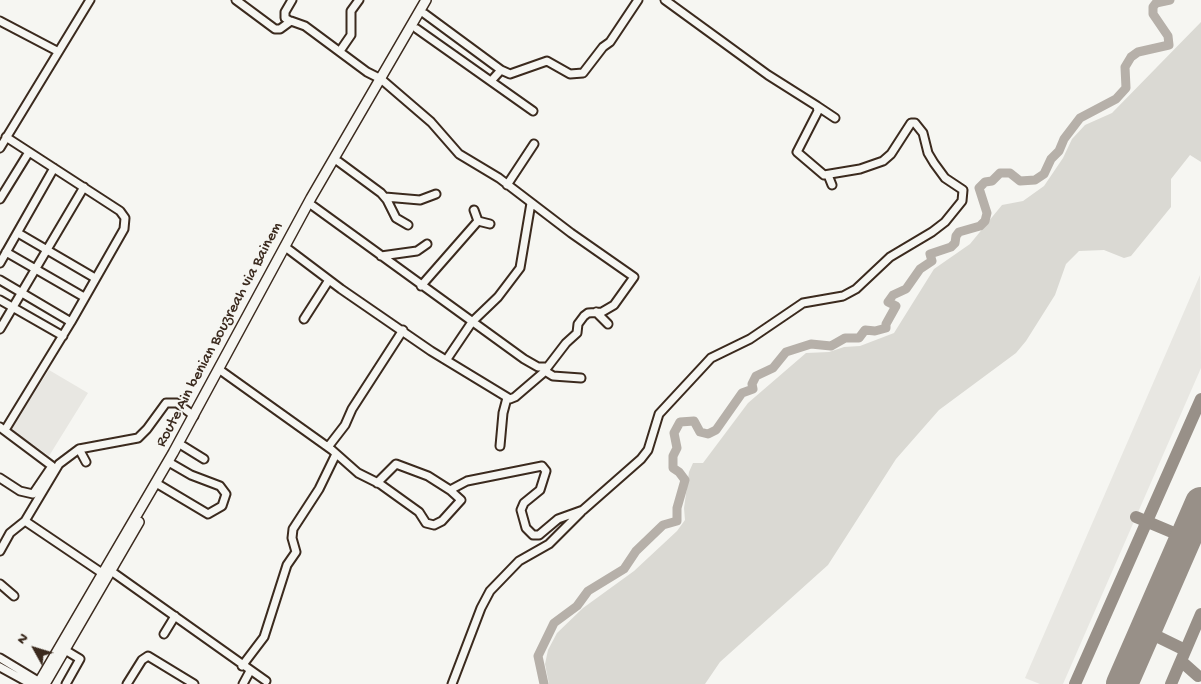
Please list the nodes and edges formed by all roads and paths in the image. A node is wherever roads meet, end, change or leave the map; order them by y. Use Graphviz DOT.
graph roads {
  1 [pos="90,0"];
  2 [pos="236,0"];
  3 [pos="292,0"];
  4 [pos="359,0"];
  5 [pos="426,0"];
  6 [pos="433,0"];
  7 [pos="638,0"];
  8 [pos="665,0"];
  9 [pos="425,14"];
  10 [pos="0,21"];
  11 [pos="290,21"];
  12 [pos="417,29"];
  13 [pos="57,51"];
  14 [pos="340,51"];
  15 [pos="501,70"];
  16 [pos="383,81"];
  17 [pos="490,81"];
  18 [pos="817,106"];
  19 [pos="533,111"];
  20 [pos="835,118"];
  21 [pos="6,137"];
  22 [pos="534,144"];
  23 [pos="0,148"];
  24 [pos="28,152"];
  25 [pos="339,162"];
  26 [pos="54,168"];
  27 [pos="828,175"];
  28 [pos="507,185"];
  29 [pos="832,185"];
  30 [pos="84,187"];
  31 [pos="436,194"];
  32 [pos="385,198"];
  33 [pos="0,199"];
  34 [pos="531,203"];
  35 [pos="313,206"];
  36 [pos="474,210"];
  37 [pos="478,221"];
  38 [pos="490,224"];
  39 [pos="408,225"];
  40 [pos="18,233"];
  41 [pos="427,244"];
  42 [pos="288,249"];
  43 [pos="47,250"];
  44 [pos="6,252"];
  45 [pos="381,256"];
  46 [pos="0,262"];
  47 [pos="36,269"];
  48 [pos="95,278"];
  49 [pos="0,280"];
  50 [pos="329,280"];
  51 [pos="421,286"];
  52 [pos="22,294"];
  53 [pos="84,296"];
  54 [pos="0,300"];
  55 [pos="13,308"];
  56 [pos="596,312"];
  57 [pos="304,319"];
  58 [pos="71,322"];
  59 [pos="472,322"];
  60 [pos="608,324"];
  61 [pos="0,329"];
  62 [pos="403,330"];
  63 [pos="63,336"];
  64 [pos="447,359"];
  65 [pos="546,369"];
  66 [pos="222,371"];
  67 [pos="581,378"];
  68 [pos="508,398"];
  69 [pos="194,416"];
  70 [pos="2,429"];
  71 [pos="183,446"];
  72 [pos="500,446"];
  73 [pos="328,447"];
  74 [pos="79,449"];
  75 [pos="336,454"];
  76 [pos="204,459"];
  77 [pos="86,462"];
  78 [pos="172,464"];
  79 [pos="55,465"];
  80 [pos="0,478"];
  81 [pos="377,483"];
  82 [pos="158,484"];
  83 [pos="450,490"];
  84 [pos="583,510"];
  85 [pos="25,521"];
  86 [pos="0,551"];
  87 [pos="106,572"];
  88 [pos="0,584"];
  89 [pos="14,596"];
  90 [pos="175,616"];
  91 [pos="164,634"];
  92 [pos="65,650"];
  93 [pos="0,658"];
  94 [pos="0,666"];
  95 [pos="242,666"];
  96 [pos="250,671"];
  97 [pos="266,681"];
  98 [pos="39,683"];
  99 [pos="66,684"];
  100 [pos="127,684"];
  101 [pos="194,684"];
  102 [pos="243,684"];
  103 [pos="452,684"];
  1 -- 13 [label="street"];
  2 -- 11 [label="street"];
  3 -- 11 [label="street"];
  4 -- 14 [label="street"];
  5 -- 16 [label="main road, Route Ain benian Bouzreah via Bainem"];
  6 -- 9 [label="main road, Route Ain benian Bouzreah via Bainem"];
  7 -- 15 [label="street"];
  8 -- 18 [label="street"];
  9 -- 12 [label="main road, Route Ain benian Bouzreah via Bainem"];
  9 -- 15 [label="street"];
  10 -- 13 [label="street"];
  11 -- 14 [label="street"];
  12 -- 16 [label="main road, Route Ain benian Bouzreah via Bainem"];
  12 -- 17 [label="street"];
  13 -- 21 [label="street"];
  14 -- 16 [label="street"];
  15 -- 17 [label="street"];
  16 -- 25 [label="main road, Route Ain benian Bouzreah via Bainem"];
  16 -- 28 [label="street"];
  16 -- 66 [label="main road, Route Ain benian Bouzreah via Bainem"];
  17 -- 19 [label="street"];
  18 -- 20 [label="street"];
  18 -- 27 [label="street"];
  21 -- 23 [label="street"];
  21 -- 24 [label="street"];
  22 -- 28 [label="street"];
  24 -- 26 [label="street"];
  24 -- 33 [label="street"];
  25 -- 32 [label="street"];
  25 -- 35 [label="main road, Route Ain benian Bouzreah via Bainem"];
  26 -- 30 [label="street"];
  26 -- 40 [label="street"];
  27 -- 29 [label="street"];
  27 -- 84 [label="street"];
  28 -- 34 [label="street"];
  30 -- 43 [label="street"];
  30 -- 48 [label="street"];
  31 -- 32 [label="street"];
  32 -- 39 [label="street"];
  34 -- 56 [label="street"];
  34 -- 59 [label="street"];
  35 -- 42 [label="main road, Route Ain benian Bouzreah via Bainem"];
  35 -- 45 [label="street"];
  36 -- 37 [label="street"];
  37 -- 38 [label="street"];
  37 -- 51 [label="street"];
  40 -- 43 [label="street"];
  40 -- 44 [label="street"];
  41 -- 45 [label="street"];
  42 -- 50 [label="street"];
  42 -- 66 [label="main road, Route Ain benian Bouzreah via Bainem"];
  43 -- 47 [label="street"];
  43 -- 48 [label="street"];
  44 -- 46 [label="street"];
  44 -- 47 [label="street"];
  45 -- 51 [label="street"];
  47 -- 52 [label="street"];
  47 -- 53 [label="street"];
  48 -- 53 [label="street"];
  49 -- 52 [label="street"];
  50 -- 57 [label="street"];
  50 -- 62 [label="street"];
  51 -- 59 [label="street"];
  52 -- 55 [label="street"];
  52 -- 58 [label="street"];
  53 -- 58 [label="street"];
  54 -- 55 [label="street"];
  55 -- 61 [label="street"];
  55 -- 63 [label="street"];
  56 -- 60 [label="street"];
  56 -- 65 [label="street"];
  58 -- 63 [label="street"];
  59 -- 64 [label="street"];
  59 -- 65 [label="street"];
  62 -- 64 [label="street"];
  62 -- 73 [label="street"];
  63 -- 70 [label="street"];
  64 -- 68 [label="street"];
  65 -- 67 [label="street"];
  65 -- 68 [label="street"];
  66 -- 69 [label="main road, Route Ain benian Bouzreah via Bainem"];
  66 -- 71 [label="main road, Route Ain benian Bouzreah via Bainem"];
  66 -- 73 [label="street"];
  68 -- 72 [label="street"];
  69 -- 74 [label="street"];
  69 -- 82 [label="main road, Route Ain benian Bouzreah via Bainem"];
  70 -- 79 [label="street"];
  71 -- 76 [label="street"];
  71 -- 78 [label="main road, Route Ain benian Bouzreah via Bainem"];
  73 -- 75 [label="street"];
  74 -- 77 [label="street"];
  74 -- 79 [label="street"];
  75 -- 81 [label="street"];
  75 -- 95 [label="street"];
  78 -- 82 [label="main road, Route Ain benian Bouzreah via Bainem"];
  78 -- 82 [label="street"];
  79 -- 80 [label="street"];
  79 -- 85 [label="street"];
  81 -- 83 [label="street"];
  81 -- 83 [label="street"];
  82 -- 87 [label="main road, Route Ain benian Bouzreah via Bainem"];
  83 -- 84 [label="street"];
  84 -- 103 [label="street"];
  85 -- 86 [label="street"];
  85 -- 87 [label="street"];
  87 -- 90 [label="street"];
  87 -- 92 [label="main road, Route Ain benian Bouzreah via Bainem"];
  87 -- 98 [label="main road, Route Ain benian Bouzreah via Bainem"];
  88 -- 89 [label="street"];
  90 -- 91 [label="street"];
  90 -- 95 [label="street"];
  92 -- 98 [label="main road, Route Ain benian Bouzreah via Bainem"];
  92 -- 99 [label="street"];
  93 -- 98 [label="street"];
  94 -- 98 [label="street"];
  95 -- 96 [label="street"];
  96 -- 97 [label="street"];
  96 -- 102 [label="street"];
  100 -- 101 [label="street"];
}
